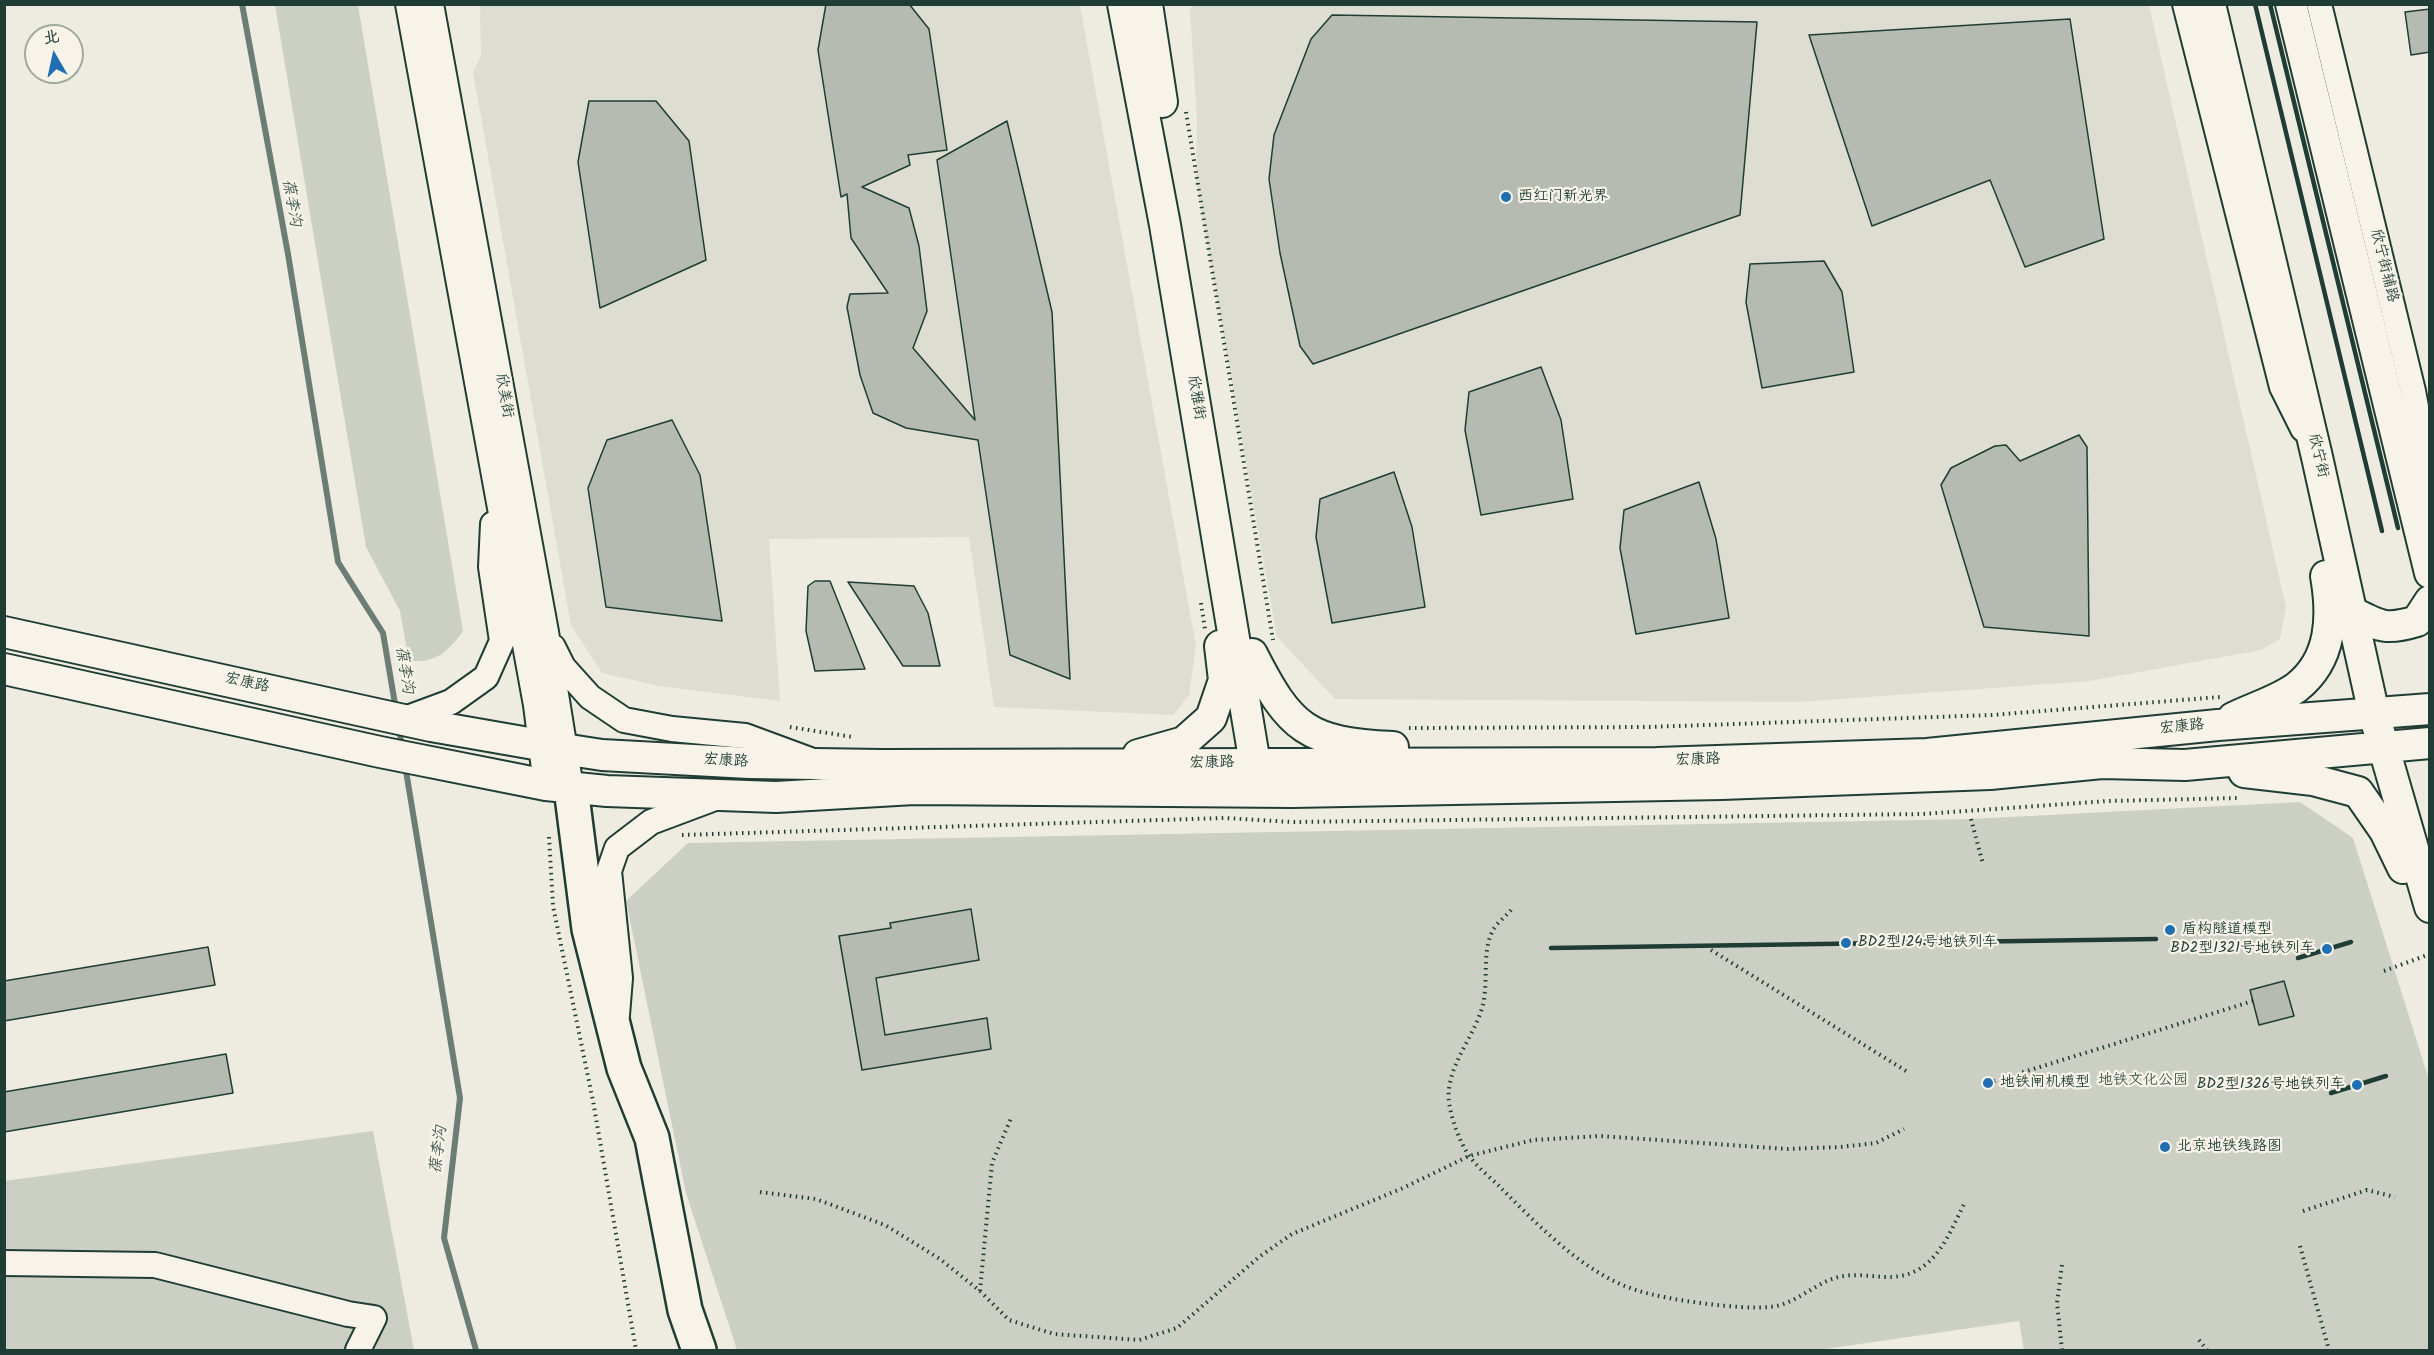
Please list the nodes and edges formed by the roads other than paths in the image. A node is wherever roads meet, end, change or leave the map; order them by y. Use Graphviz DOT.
graph roads {
  1 [pos="408,4"];
  2 [pos="431,4"];
  3 [pos="1124,4"];
  4 [pos="1147,4"];
  5 [pos="2185,4"];
  6 [pos="2210,4"];
  7 [pos="2291,4"];
  8 [pos="2319,4"];
  9 [pos="2367,199"];
  10 [pos="2366,310"];
  11 [pos="2318,457"];
  12 [pos="495,483"];
  13 [pos="1215,517"];
  14 [pos="2425,541"];
  15 [pos="2430,573"];
  16 [pos="2430,601"];
  17 [pos="2350,611"];
  18 [pos="4,632"];
  19 [pos="546,632"];
  20 [pos="1263,650"];
  21 [pos="4,669"];
  22 [pos="2430,709"];
  23 [pos="2374,714"];
  24 [pos="418,722"];
  25 [pos="2218,725"];
  26 [pos="2430,743"];
  27 [pos="552,747"];
  28 [pos="2384,747"];
  29 [pos="1551,763"];
  30 [pos="824,764"];
  31 [pos="1104,765"];
  32 [pos="2185,765"];
  33 [pos="1263,777"];
  34 [pos="558,786"];
  35 [pos="723,795"];
  36 [pos="2430,907"];
  37 [pos="2430,923"];
  38 [pos="616,1036"];
  39 [pos="4,1263"];
  40 [pos="358,1350"];
  41 [pos="699,1350"];
  1 -- 12 [label="street, 欣美街"];
  2 -- 19 [label="street, 欣美街"];
  3 -- 13 [label="main road, 欣雅街"];
  4 -- 20 [label="main road, 欣雅街"];
  5 -- 11 [label="street"];
  6 -- 11 [label="main road, 欣宁街"];
  7 -- 10 [label="main road"];
  8 -- 9 [label="street, 欣宁街辅路"];
  9 -- 10 [label="street"];
  9 -- 14 [label="street, 欣宁街辅路"];
  10 -- 14 [label="main road"];
  11 -- 17 [label="main road, 欣宁街"];
  11 -- 25 [label="main road"];
  12 -- 24 [label="street"];
  12 -- 27 [label="street, 欣美街"];
  13 -- 31 [label="main road"];
  13 -- 33 [label="main road, 欣雅街"];
  14 -- 15 [label="main road"];
  16 -- 17 [label="main road"];
  17 -- 23 [label="main road, 欣宁街"];
  18 -- 24 [label="main road, 宏康路"];
  19 -- 27 [label="street, 欣美街"];
  19 -- 30 [label="street"];
  20 -- 29 [label="main road"];
  20 -- 33 [label="main road, 欣雅街"];
  21 -- 34 [label="main road, 宏康路"];
  22 -- 23 [label="main road, 宏康路"];
  23 -- 25 [label="main road, 宏康路"];
  23 -- 28 [label="main road, 欣宁街"];
  24 -- 27 [label="main road, 宏康路"];
  25 -- 29 [label="main road, 宏康路"];
  26 -- 28 [label="main road, 宏康路"];
  27 -- 30 [label="main road, 宏康路"];
  27 -- 34 [label="street, 欣美街"];
  28 -- 32 [label="main road, 宏康路"];
  28 -- 36 [label="main road, 欣宁街"];
  29 -- 33 [label="main road, 宏康路"];
  30 -- 31 [label="main road, 宏康路"];
  31 -- 33 [label="main road, 宏康路"];
  32 -- 33 [label="main road, 宏康路"];
  32 -- 37 [label="main road"];
  33 -- 35 [label="main road, 宏康路"];
  34 -- 35 [label="main road, 宏康路"];
  34 -- 38 [label="highway"];
  35 -- 38 [label="street"];
  38 -- 41 [label="highway"];
  39 -- 40 [label="street"];
}
